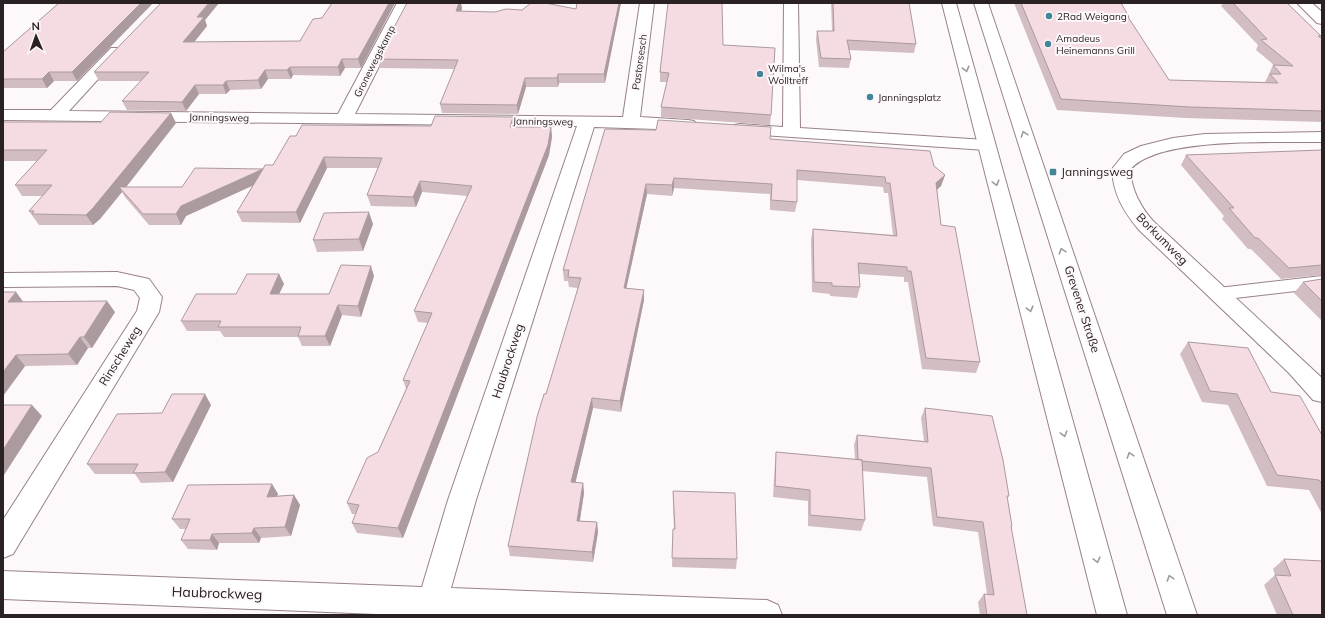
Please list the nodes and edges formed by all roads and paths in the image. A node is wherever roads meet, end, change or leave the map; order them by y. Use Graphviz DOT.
graph roads {
  1 [pos="404,3"];
  2 [pos="647,3"];
  3 [pos="791,3"];
  4 [pos="949,3"];
  5 [pos="981,3"];
  6 [pos="1304,3"];
  7 [pos="1322,20"];
  8 [pos="125,42"];
  9 [pos="3,115"];
  10 [pos="55,116"];
  11 [pos="344,118"];
  12 [pos="587,122"];
  13 [pos="631,122"];
  14 [pos="791,132"];
  15 [pos="1322,137"];
  16 [pos="986,145"];
  17 [pos="3,280"];
  18 [pos="1322,282"];
  19 [pos="1218,294"];
  20 [pos="1322,393"];
  21 [pos="3,545"];
  22 [pos="3,585"];
  23 [pos="432,602"];
  24 [pos="767,615"];
  25 [pos="1112,615"];
  26 [pos="1182,615"];
  1 -- 11 [label="street, Gronewegskamp"];
  2 -- 13 [label="street, Pastorsesch"];
  3 -- 14 [label="street"];
  4 -- 16 [label="street, one-way"];
  26 -- 5 [label="street, Grevener Straße, one-way"];
  6 -- 7 [label="street"];
  8 -- 10 [label="street"];
  9 -- 10 [label="street, Janningsweg"];
  10 -- 11 [label="street, Janningsweg"];
  11 -- 12 [label="street, Janningsweg"];
  12 -- 13 [label="street, Janningsweg"];
  12 -- 23 [label="street, Haubrockweg"];
  13 -- 14 [label="street, Janningsweg"];
  14 -- 16 [label="street, Janningsweg"];
  15 -- 19 [label="street, Borkumweg"];
  16 -- 25 [label="street, one-way"];
  17 -- 21 [label="street, Rinscheweg"];
  18 -- 19 [label="lane"];
  19 -- 20 [label="street, Borkumweg"];
  22 -- 23 [label="street, Haubrockweg"];
  23 -- 24 [label="street, Haubrockweg"];
}
